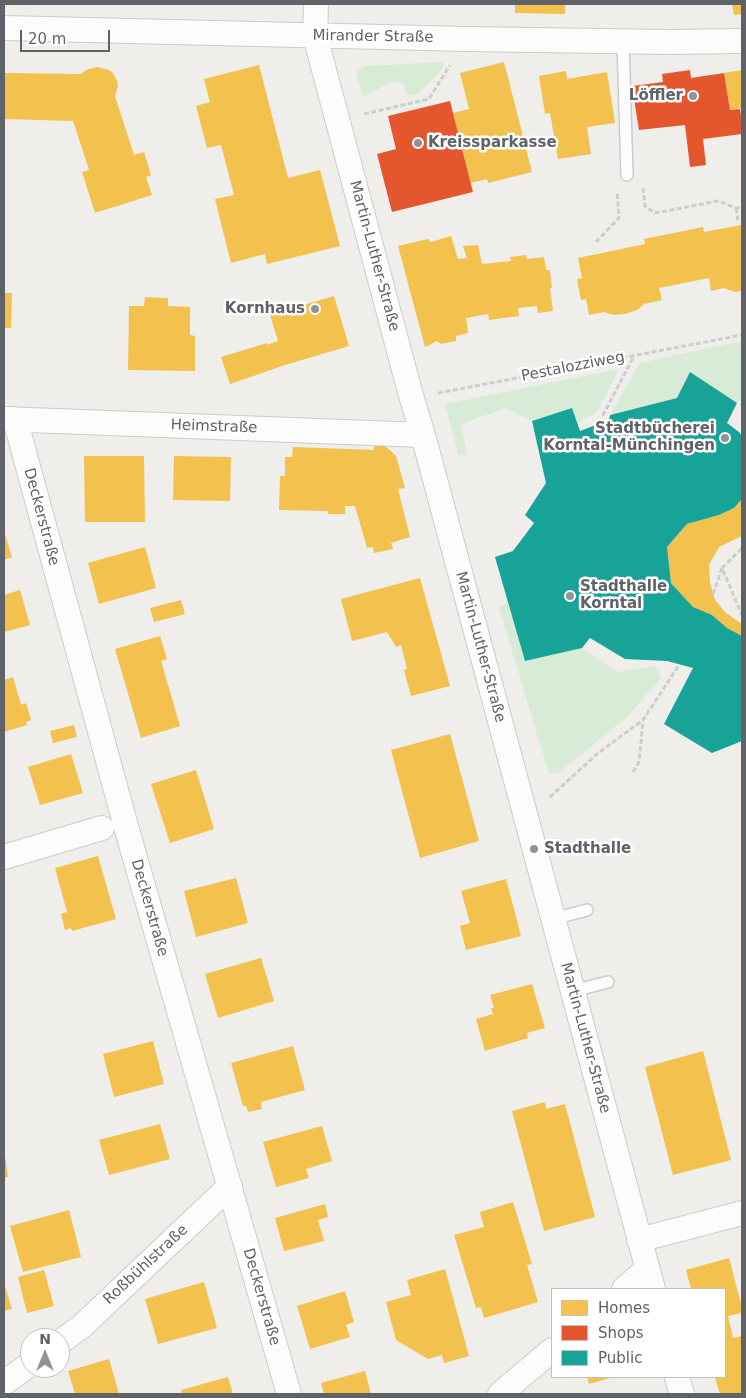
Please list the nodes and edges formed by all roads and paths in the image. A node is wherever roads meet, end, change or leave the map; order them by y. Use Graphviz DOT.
graph roads {
  1 [pos="316,4"];
  2 [pos="4,28"];
  3 [pos="315,36"];
  4 [pos="467,39"];
  5 [pos="742,41"];
  6 [pos="622,42"];
  7 [pos="360,115"];
  8 [pos="627,175"];
  9 [pos="742,207"];
  10 [pos="736,208"];
  11 [pos="738,221"];
  12 [pos="596,242"];
  13 [pos="742,335"];
  14 [pos="635,356"];
  15 [pos="410,392"];
  16 [pos="9,419"];
  17 [pos="601,423"];
  18 [pos="423,435"];
  19 [pos="742,548"];
  20 [pos="722,568"];
  21 [pos="713,594"];
  22 [pos="742,615"];
  23 [pos="679,665"];
  24 [pos="643,720"];
  25 [pos="633,772"];
  26 [pos="550,797"];
  27 [pos="102,828"];
  28 [pos="4,857"];
  29 [pos="587,910"];
  30 [pos="553,919"];
  31 [pos="608,982"];
  32 [pos="573,992"];
  33 [pos="230,1186"];
  34 [pos="742,1213"];
  35 [pos="639,1240"];
  36 [pos="650,1279"];
  37 [pos="627,1288"];
  38 [pos="70,1334"];
  39 [pos="551,1351"];
  40 [pos="20,1371"];
  41 [pos="677,1378"];
  42 [pos="4,1383"];
  43 [pos="290,1394"];
  44 [pos="500,1394"];
  45 [pos="682,1394"];
  1 -- 3 [label="street, Martin-Luther-Straße"];
  2 -- 3 [label="street, Mirander Straße"];
  3 -- 4 [label="street, Mirander Straße"];
  3 -- 15 [label="street, Martin-Luther-Straße"];
  4 -- 6 [label="street, Mirander Straße"];
  4 -- 7 [label="path"];
  5 -- 6 [label="street, Mirander Straße"];
  6 -- 8 [label="lane"];
  8 -- 10 [label="path"];
  8 -- 12 [label="path"];
  9 -- 10 [label="path"];
  10 -- 11 [label="path"];
  13 -- 14 [label="path, Pestalozziweg"];
  14 -- 15 [label="path, Pestalozziweg"];
  14 -- 17 [label="path"];
  15 -- 18 [label="street, Martin-Luther-Straße"];
  16 -- 18 [label="street, Heimstraße"];
  16 -- 33 [label="street, Deckerstraße"];
  18 -- 30 [label="street, Martin-Luther-Straße"];
  19 -- 20 [label="path"];
  20 -- 21 [label="path"];
  20 -- 22 [label="path"];
  23 -- 24 [label="path"];
  24 -- 25 [label="path"];
  24 -- 26 [label="path"];
  27 -- 28 [label="street"];
  29 -- 30 [label="lane"];
  30 -- 32 [label="street, Martin-Luther-Straße"];
  31 -- 32 [label="lane"];
  32 -- 35 [label="street, Martin-Luther-Straße"];
  33 -- 38 [label="street, Roßbühlstraße"];
  33 -- 43 [label="street, Deckerstraße"];
  34 -- 35 [label="street"];
  35 -- 36 [label="street, Martin-Luther-Straße"];
  36 -- 37 [label="street"];
  39 -- 44 [label="street"];
  40 -- 42 [label="street"];
  41 -- 45 [label="street"];
}
